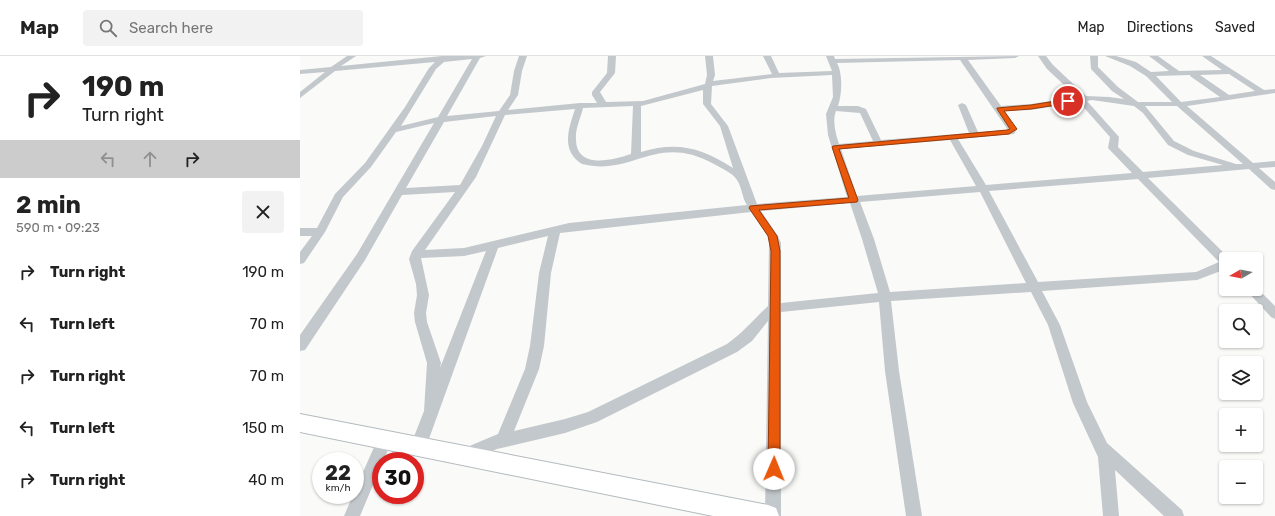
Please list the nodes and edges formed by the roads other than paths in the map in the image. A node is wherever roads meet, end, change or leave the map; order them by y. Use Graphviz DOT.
graph roads {
  1 [pos="352,56"];
  2 [pos="482,56"];
  3 [pos="523,56"];
  4 [pos="612,56"];
  5 [pos="709,56"];
  6 [pos="767,56"];
  7 [pos="990,56"];
  8 [pos="1015,56"];
  9 [pos="1042,56"];
  10 [pos="1094,56"];
  11 [pos="1109,56"];
  12 [pos="1153,56"];
  13 [pos="1206,56"];
  14 [pos="931,57"];
  15 [pos="445,58"];
  16 [pos="831,58"];
  17 [pos="963,58"];
  18 [pos="333,69"];
  19 [pos="300,72"];
  20 [pos="1231,72"];
  21 [pos="836,73"];
  22 [pos="1177,73"];
  23 [pos="1149,74"];
  24 [pos="1193,74"];
  25 [pos="776,75"];
  26 [pos="708,85"];
  27 [pos="1275,91"];
  28 [pos="1263,93"];
  29 [pos="300,96"];
  30 [pos="1227,98"];
  31 [pos="1082,99"];
  32 [pos="602,103"];
  33 [pos="637,103"];
  34 [pos="1136,104"];
  35 [pos="1179,104"];
  36 [pos="580,105"];
  37 [pos="962,106"];
  38 [pos="832,108"];
  39 [pos="1000,109"];
  40 [pos="501,114"];
  41 [pos="441,120"];
  42 [pos="393,130"];
  43 [pos="975,136"];
  44 [pos="953,138"];
  45 [pos="878,143"];
  46 [pos="835,147"];
  47 [pos="636,156"];
  48 [pos="1275,164"];
  49 [pos="1250,167"];
  50 [pos="1239,168"];
  51 [pos="1141,175"];
  52 [pos="741,176"];
  53 [pos="1275,186"];
  54 [pos="463,188"];
  55 [pos="983,189"];
  56 [pos="398,192"];
  57 [pos="854,200"];
  58 [pos="753,208"];
  59 [pos="555,229"];
  60 [pos="300,232"];
  61 [pos="320,232"];
  62 [pos="494,246"];
  63 [pos="416,254"];
  64 [pos="1219,256"];
  65 [pos="300,260"];
  66 [pos="1219,266"];
  67 [pos="1034,288"];
  68 [pos="1258,296"];
  69 [pos="885,297"];
  70 [pos="775,308"];
  71 [pos="1275,314"];
  72 [pos="300,346"];
  73 [pos="431,410"];
  74 [pos="300,424"];
  75 [pos="503,440"];
  76 [pos="384,441"];
  77 [pos="418,447"];
  78 [pos="1103,448"];
  79 [pos="463,456"];
  80 [pos="754,515"];
  81 [pos="352,516"];
  82 [pos="773,516"];
  83 [pos="914,516"];
  84 [pos="1111,516"];
  85 [pos="1176,516"];
  1 -- 18 [label="street"];
  2 -- 15 [label="street"];
  2 -- 41 [label="street"];
  3 -- 40 [label="street"];
  4 -- 32 [label="street"];
  5 -- 26 [label="street"];
  6 -- 25 [label="street"];
  7 -- 8 [label="street"];
  7 -- 17 [label="street"];
  9 -- 31 [label="street"];
  10 -- 34 [label="street"];
  11 -- 23 [label="street"];
  12 -- 22 [label="street"];
  13 -- 20 [label="street"];
  14 -- 16 [label="street"];
  14 -- 17 [label="street"];
  15 -- 18 [label="street"];
  15 -- 42 [label="street"];
  16 -- 21 [label="street"];
  17 -- 39 [label="street"];
  18 -- 19 [label="street"];
  18 -- 29 [label="street"];
  20 -- 24 [label="street"];
  20 -- 28 [label="street"];
  21 -- 25 [label="street"];
  21 -- 38 [label="street"];
  22 -- 23 [label="street"];
  22 -- 24 [label="street"];
  23 -- 35 [label="street"];
  24 -- 30 [label="street"];
  25 -- 26 [label="street"];
  26 -- 33 [label="street"];
  26 -- 52 [label="street"];
  27 -- 28 [label="street"];
  28 -- 30 [label="street"];
  30 -- 35 [label="street"];
  31 -- 34 [label="street"];
  31 -- 39 [label="street"];
  31 -- 51 [label="street"];
  32 -- 33 [label="street"];
  32 -- 36 [label="street"];
  33 -- 47 [label="street"];
  34 -- 35 [label="street"];
  34 -- 50 [label="street"];
  35 -- 49 [label="street"];
  36 -- 40 [label="street"];
  36 -- 47 [label="street"];
  37 -- 43 [label="street"];
  38 -- 45 [label="street"];
  38 -- 46 [label="street"];
  39 -- 43 [label="street"];
  40 -- 41 [label="street"];
  40 -- 54 [label="street"];
  41 -- 42 [label="street"];
  41 -- 56 [label="street"];
  42 -- 61 [label="street"];
  43 -- 44 [label="street"];
  44 -- 45 [label="street"];
  44 -- 55 [label="street"];
  45 -- 46 [label="street"];
  46 -- 57 [label="street"];
  47 -- 52 [label="street"];
  48 -- 49 [label="street"];
  49 -- 50 [label="street"];
  49 -- 53 [label="street"];
  50 -- 51 [label="street"];
  51 -- 55 [label="street"];
  51 -- 64 [label="street"];
  52 -- 58 [label="street"];
  54 -- 56 [label="street"];
  54 -- 63 [label="street"];
  55 -- 57 [label="street"];
  55 -- 67 [label="street"];
  56 -- 72 [label="street"];
  57 -- 58 [label="street"];
  57 -- 69 [label="street"];
  58 -- 59 [label="street"];
  58 -- 70 [label="street"];
  59 -- 62 [label="street"];
  59 -- 75 [label="street"];
  60 -- 61 [label="street"];
  61 -- 65 [label="street"];
  62 -- 63 [label="street"];
  62 -- 73 [label="street"];
  63 -- 73 [label="street"];
  66 -- 67 [label="street"];
  67 -- 69 [label="street"];
  67 -- 78 [label="street"];
  68 -- 71 [label="street"];
  69 -- 70 [label="street"];
  69 -- 83 [label="street"];
  70 -- 75 [label="street"];
  70 -- 82 [label="street"];
  73 -- 77 [label="street"];
  74 -- 76 [label="street"];
  75 -- 79 [label="street"];
  76 -- 77 [label="street"];
  76 -- 81 [label="street"];
  77 -- 79 [label="street"];
  78 -- 84 [label="street"];
  78 -- 85 [label="street"];
  79 -- 80 [label="street"];
}
